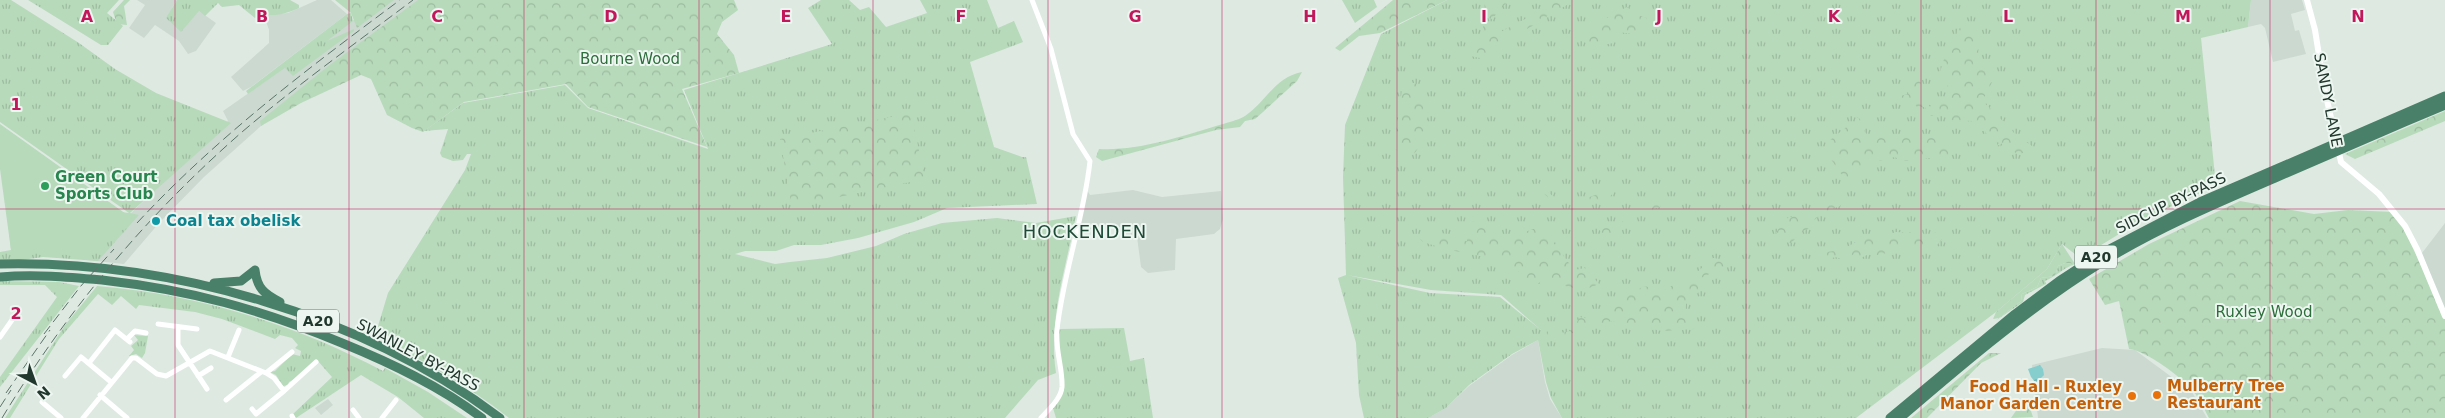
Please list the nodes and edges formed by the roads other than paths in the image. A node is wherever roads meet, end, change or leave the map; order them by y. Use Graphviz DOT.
graph roads {
  1 [pos="1032,0"];
  2 [pos="2306,0"];
  3 [pos="2445,96"];
  4 [pos="2445,105"];
  5 [pos="2338,147"];
  6 [pos="0,264"];
  7 [pos="122,271"];
  8 [pos="0,277"];
  9 [pos="19,310"];
  10 [pos="2445,316"];
  11 [pos="158,324"];
  12 [pos="178,327"];
  13 [pos="333,327"];
  14 [pos="197,329"];
  15 [pos="239,330"];
  16 [pos="146,333"];
  17 [pos="0,335"];
  18 [pos="292,352"];
  19 [pos="228,357"];
  20 [pos="190,362"];
  21 [pos="316,362"];
  22 [pos="89,363"];
  23 [pos="211,368"];
  24 [pos="264,372"];
  25 [pos="65,376"];
  26 [pos="198,376"];
  27 [pos="111,382"];
  28 [pos="207,390"];
  29 [pos="284,391"];
  30 [pos="100,395"];
  31 [pos="226,400"];
  32 [pos="396,400"];
  33 [pos="42,402"];
  34 [pos="353,410"];
  35 [pos="255,414"];
  36 [pos="62,418"];
  37 [pos="83,418"];
  38 [pos="127,418"];
  39 [pos="359,418"];
  40 [pos="382,418"];
  41 [pos="482,418"];
  42 [pos="500,418"];
  43 [pos="1040,418"];
  44 [pos="1890,418"];
  45 [pos="1900,418"];
  1 -- 43 [label="street"];
  2 -- 10 [label="street, SANDY LANE"];
  3 -- 5 [label="highway, SIDCUP BY-PASS / A20"];
  4 -- 5 [label="highway, SIDCUP BY-PASS / A20"];
  5 -- 44 [label="highway, SIDCUP BY-PASS / A20"];
  5 -- 45 [label="highway, SIDCUP BY-PASS / A20"];
  6 -- 7 [label="highway, A20"];
  7 -- 13 [label="highway, SWANLEY BY-PASS / A20"];
  7 -- 13 [label="highway"];
  8 -- 41 [label="highway, SWANLEY BY-PASS / A20"];
  9 -- 17 [label="street"];
  11 -- 12 [label="street"];
  12 -- 14 [label="street"];
  12 -- 20 [label="street"];
  13 -- 42 [label="highway, SWANLEY BY-PASS / A20"];
  15 -- 19 [label="street"];
  16 -- 22 [label="street"];
  18 -- 24 [label="street"];
  19 -- 20 [label="street"];
  19 -- 24 [label="street"];
  20 -- 26 [label="street"];
  20 -- 27 [label="street"];
  21 -- 29 [label="street"];
  22 -- 25 [label="street"];
  22 -- 27 [label="street"];
  23 -- 26 [label="street"];
  24 -- 29 [label="street"];
  24 -- 31 [label="street"];
  26 -- 28 [label="street"];
  27 -- 30 [label="street"];
  29 -- 35 [label="street"];
  30 -- 37 [label="street"];
  30 -- 38 [label="street"];
  32 -- 40 [label="street"];
  33 -- 36 [label="street"];
  34 -- 39 [label="street"];
}
